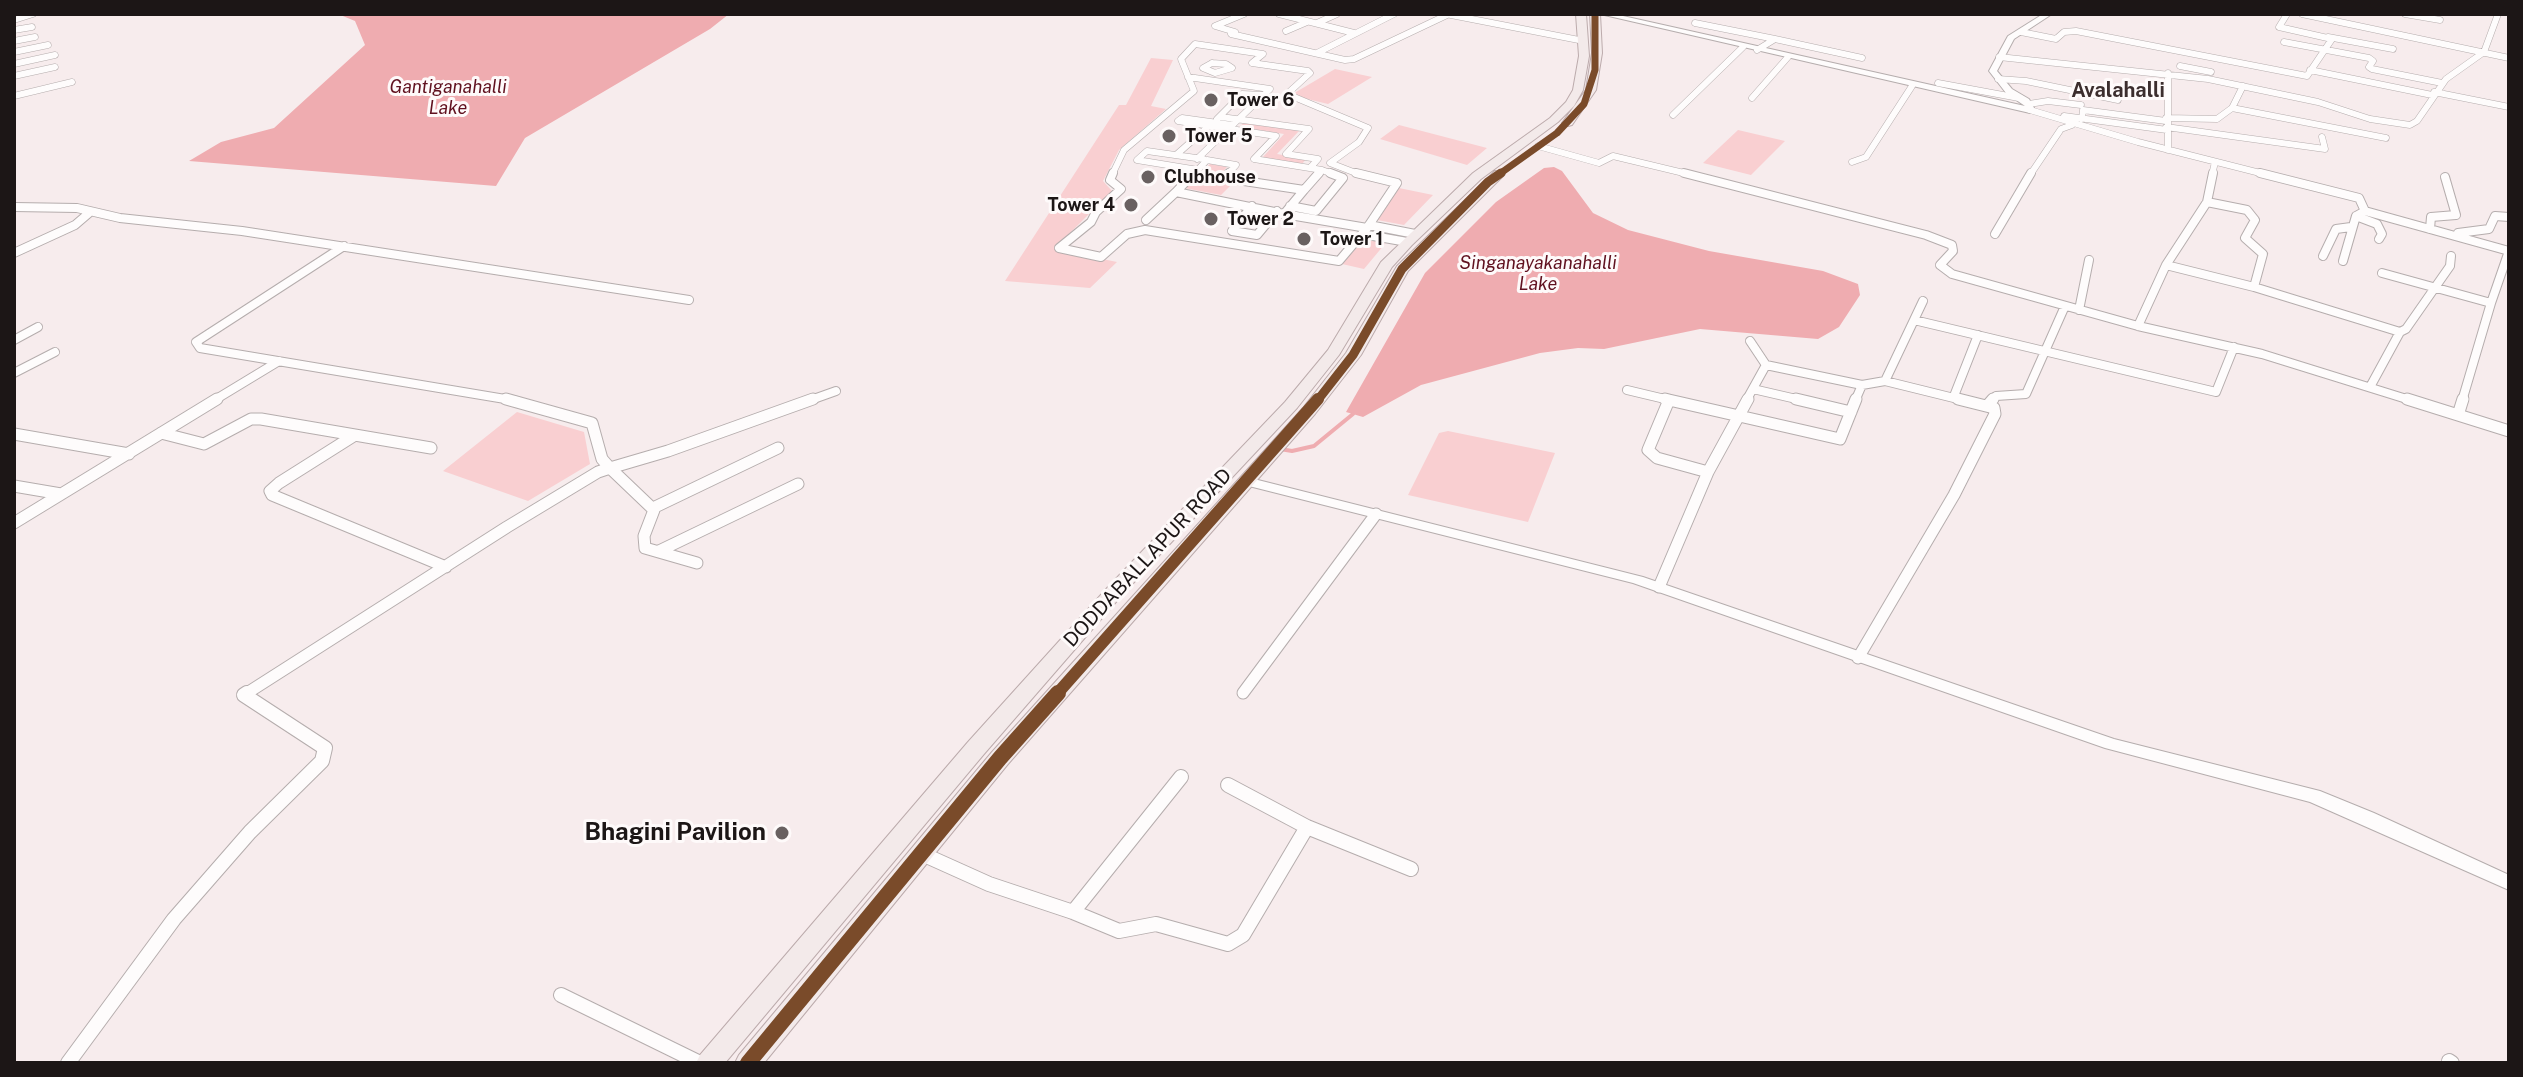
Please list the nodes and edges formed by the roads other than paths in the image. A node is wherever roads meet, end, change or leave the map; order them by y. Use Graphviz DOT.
graph roads {
  1 [pos="33,14"];
  2 [pos="1244,14"];
  3 [pos="1279,14"];
  4 [pos="1337,14"];
  5 [pos="1379,14"];
  6 [pos="1394,14"];
  7 [pos="1448,14"];
  8 [pos="1475,14"];
  9 [pos="1581,14"];
  10 [pos="1595,14"];
  11 [pos="1604,14"];
  12 [pos="2048,14"];
  13 [pos="2287,14"];
  14 [pos="2302,14"];
  15 [pos="2405,14"];
  16 [pos="2498,14"];
  17 [pos="2441,17"];
  18 [pos="14,20"];
  19 [pos="1308,22"];
  20 [pos="1695,23"];
  21 [pos="1316,24"];
  22 [pos="32,27"];
  23 [pos="14,30"];
  24 [pos="1286,31"];
  25 [pos="1344,31"];
  26 [pos="2021,32"];
  27 [pos="1354,33"];
  28 [pos="35,37"];
  29 [pos="2328,37"];
  30 [pos="1583,38"];
  31 [pos="1775,39"];
  32 [pos="2431,39"];
  33 [pos="14,41"];
  34 [pos="2284,42"];
  35 [pos="48,45"];
  36 [pos="1743,47"];
  37 [pos="2324,49"];
  38 [pos="2393,49"];
  39 [pos="1307,50"];
  40 [pos="1757,50"];
  41 [pos="14,52"];
  42 [pos="2484,52"];
  43 [pos="1317,53"];
  44 [pos="55,55"];
  45 [pos="1788,57"];
  46 [pos="1999,57"];
  47 [pos="1862,58"];
  48 [pos="2509,58"];
  49 [pos="2218,59"];
  50 [pos="14,64"];
  51 [pos="2180,66"];
  52 [pos="55,67"];
  53 [pos="2310,70"];
  54 [pos="2168,73"];
  55 [pos="1187,75"];
  56 [pos="2210,75"];
  57 [pos="14,79"];
  58 [pos="1998,79"];
  59 [pos="72,82"];
  60 [pos="1938,83"];
  61 [pos="2442,83"];
  62 [pos="1912,86"];
  63 [pos="2243,86"];
  64 [pos="1270,89"];
  65 [pos="2433,93"];
  66 [pos="27,94"];
  67 [pos="1263,95"];
  68 [pos="14,96"];
  69 [pos="1752,98"];
  70 [pos="2019,98"];
  71 [pos="2118,100"];
  72 [pos="2081,105"];
  73 [pos="2030,107"];
  74 [pos="2509,107"];
  75 [pos="2232,108"];
  76 [pos="1187,111"];
  77 [pos="2045,114"];
  78 [pos="1673,115"];
  79 [pos="1214,122"];
  80 [pos="1233,124"];
  81 [pos="2166,124"];
  82 [pos="2072,125"];
  83 [pos="2337,127"];
  84 [pos="2313,130"];
  85 [pos="2322,137"];
  86 [pos="2386,138"];
  87 [pos="1538,146"];
  88 [pos="2168,150"];
  89 [pos="1176,155"];
  90 [pos="1202,159"];
  91 [pos="1852,162"];
  92 [pos="2215,162"];
  93 [pos="1310,168"];
  94 [pos="1198,170"];
  95 [pos="1322,170"];
  96 [pos="2445,177"];
  97 [pos="1304,190"];
  98 [pos="1176,192"];
  99 [pos="2207,202"];
  100 [pos="1252,206"];
  101 [pos="14,207"];
  102 [pos="1284,210"];
  103 [pos="89,213"];
  104 [pos="2361,213"];
  105 [pos="2509,217"];
  106 [pos="1146,220"];
  107 [pos="2351,227"];
  108 [pos="1366,229"];
  109 [pos="2430,229"];
  110 [pos="2446,233"];
  111 [pos="1995,234"];
  112 [pos="1411,238"];
  113 [pos="2379,239"];
  114 [pos="344,246"];
  115 [pos="14,253"];
  116 [pos="2323,256"];
  117 [pos="2451,256"];
  118 [pos="2089,260"];
  119 [pos="2343,261"];
  120 [pos="2166,265"];
  121 [pos="2382,273"];
  122 [pos="2254,287"];
  123 [pos="2434,288"];
  124 [pos="689,300"];
  125 [pos="1923,301"];
  126 [pos="2491,303"];
  127 [pos="2065,306"];
  128 [pos="2079,310"];
  129 [pos="1914,320"];
  130 [pos="2138,326"];
  131 [pos="38,327"];
  132 [pos="2400,332"];
  133 [pos="1978,335"];
  134 [pos="14,340"];
  135 [pos="1750,341"];
  136 [pos="2234,347"];
  137 [pos="55,352"];
  138 [pos="2043,353"];
  139 [pos="279,361"];
  140 [pos="1766,365"];
  141 [pos="14,373"];
  142 [pos="1885,381"];
  143 [pos="1862,385"];
  144 [pos="2370,387"];
  145 [pos="1753,389"];
  146 [pos="1627,390"];
  147 [pos="836,391"];
  148 [pos="1954,396"];
  149 [pos="1669,400"];
  150 [pos="1987,406"];
  151 [pos="1851,412"];
  152 [pos="2459,415"];
  153 [pos="1738,417"];
  154 [pos="2509,431"];
  155 [pos="161,433"];
  156 [pos="14,434"];
  157 [pos="355,435"];
  158 [pos="1267,444"];
  159 [pos="431,448"];
  160 [pos="778,448"];
  161 [pos="129,454"];
  162 [pos="610,468"];
  163 [pos="1708,472"];
  164 [pos="1246,481"];
  165 [pos="798,484"];
  166 [pos="14,486"];
  167 [pos="61,494"];
  168 [pos="653,508"];
  169 [pos="1376,514"];
  170 [pos="17,519"];
  171 [pos="659,552"];
  172 [pos="697,563"];
  173 [pos="446,567"];
  174 [pos="1659,587"];
  175 [pos="1858,658"];
  176 [pos="1243,693"];
  177 [pos="976,748"];
  178 [pos="1000,758"];
  179 [pos="1181,777"];
  180 [pos="1228,785"];
  181 [pos="1307,827"];
  182 [pos="920,853"];
  183 [pos="1411,869"];
  184 [pos="2509,883"];
  185 [pos="1073,912"];
  186 [pos="561,995"];
  187 [pos="68,1063"];
  188 [pos="700,1063"];
  189 [pos="709,1063"];
  190 [pos="748,1063"];
  1 -- 18 [label="street"];
  2 -- 39 [label="street"];
  3 -- 19 [label="street"];
  4 -- 21 [label="street"];
  5 -- 25 [label="street"];
  6 -- 27 [label="street"];
  7 -- 30 [label="street"];
  7 -- 43 [label="street"];
  8 -- 30 [label="street"];
  9 -- 30 [label="main road, DODDABALLAPUR ROAD"];
  10 -- 87 [label="main road, DODDABALLAPUR ROAD"];
  11 -- 36 [label="street"];
  12 -- 26 [label="street"];
  13 -- 29 [label="street"];
  14 -- 32 [label="street"];
  15 -- 17 [label="street"];
  16 -- 42 [label="street"];
  17 -- 32 [label="street"];
  19 -- 21 [label="street"];
  19 -- 24 [label="street"];
  20 -- 31 [label="street"];
  21 -- 25 [label="street"];
  22 -- 23 [label="street"];
  25 -- 27 [label="street"];
  25 -- 39 [label="street"];
  26 -- 46 [label="street"];
  26 -- 49 [label="street"];
  27 -- 43 [label="street"];
  28 -- 33 [label="street"];
  29 -- 37 [label="street"];
  29 -- 38 [label="street"];
  30 -- 112 [label="main road, DODDABALLAPUR ROAD"];
  31 -- 40 [label="street"];
  31 -- 47 [label="street"];
  32 -- 42 [label="street"];
  34 -- 37 [label="street"];
  35 -- 41 [label="street"];
  36 -- 40 [label="street"];
  36 -- 78 [label="street"];
  37 -- 53 [label="street"];
  37 -- 61 [label="street"];
  39 -- 43 [label="street"];
  40 -- 45 [label="street"];
  42 -- 48 [label="street"];
  42 -- 61 [label="street"];
  44 -- 50 [label="street"];
  45 -- 62 [label="street"];
  45 -- 69 [label="street"];
  46 -- 54 [label="street"];
  46 -- 58 [label="street"];
  49 -- 53 [label="street"];
  49 -- 56 [label="street"];
  51 -- 56 [label="street"];
  52 -- 57 [label="street"];
  53 -- 65 [label="street"];
  54 -- 56 [label="street"];
  54 -- 81 [label="street"];
  55 -- 64 [label="street"];
  55 -- 64 [label="street"];
  55 -- 108 [label="street"];
  55 -- 108 [label="street"];
  56 -- 63 [label="street"];
  57 -- 66 [label="street"];
  58 -- 70 [label="street"];
  58 -- 71 [label="street"];
  59 -- 66 [label="street"];
  60 -- 70 [label="street"];
  61 -- 65 [label="street"];
  62 -- 73 [label="street"];
  62 -- 91 [label="street"];
  63 -- 65 [label="street"];
  63 -- 75 [label="street"];
  64 -- 67 [label="street"];
  65 -- 74 [label="street"];
  66 -- 68 [label="street"];
  67 -- 79 [label="street"];
  67 -- 80 [label="street"];
  70 -- 73 [label="street"];
  72 -- 73 [label="street"];
  73 -- 77 [label="street"];
  75 -- 81 [label="street"];
  75 -- 83 [label="street"];
  76 -- 79 [label="street"];
  77 -- 81 [label="street"];
  77 -- 82 [label="street"];
  79 -- 80 [label="street"];
  79 -- 80 [label="street"];
  79 -- 89 [label="street"];
  80 -- 90 [label="street"];
  80 -- 93 [label="street"];
  80 -- 93 [label="street"];
  81 -- 85 [label="street"];
  81 -- 88 [label="street"];
  82 -- 88 [label="street"];
  82 -- 111 [label="street"];
  83 -- 84 [label="street"];
  83 -- 86 [label="street"];
  87 -- 127 [label="street"];
  87 -- 158 [label="main road, DODDABALLAPUR ROAD"];
  88 -- 92 [label="street"];
  89 -- 90 [label="street"];
  89 -- 94 [label="street"];
  90 -- 94 [label="street"];
  90 -- 97 [label="street"];
  92 -- 99 [label="street"];
  92 -- 104 [label="street"];
  93 -- 95 [label="street"];
  94 -- 98 [label="street"];
  95 -- 97 [label="street"];
  95 -- 102 [label="street"];
  96 -- 109 [label="street"];
  97 -- 102 [label="street"];
  98 -- 100 [label="street"];
  98 -- 106 [label="street"];
  99 -- 120 [label="street"];
  99 -- 122 [label="street"];
  100 -- 102 [label="street"];
  100 -- 102 [label="street"];
  101 -- 103 [label="street"];
  102 -- 108 [label="street"];
  103 -- 114 [label="street"];
  103 -- 115 [label="street"];
  104 -- 107 [label="street"];
  104 -- 109 [label="street"];
  104 -- 113 [label="street"];
  105 -- 110 [label="street"];
  107 -- 116 [label="street"];
  107 -- 119 [label="street"];
  108 -- 112 [label="street"];
  109 -- 110 [label="street"];
  110 -- 126 [label="street"];
  112 -- 158 [label="main road, DODDABALLAPUR ROAD"];
  114 -- 124 [label="street"];
  114 -- 139 [label="street"];
  117 -- 123 [label="street"];
  118 -- 128 [label="street"];
  120 -- 122 [label="street"];
  120 -- 130 [label="street"];
  121 -- 123 [label="street"];
  122 -- 132 [label="street"];
  123 -- 126 [label="street"];
  123 -- 132 [label="street"];
  125 -- 129 [label="street"];
  126 -- 152 [label="street"];
  127 -- 128 [label="street"];
  127 -- 138 [label="street"];
  128 -- 130 [label="street"];
  129 -- 133 [label="street"];
  129 -- 142 [label="street"];
  130 -- 136 [label="street"];
  131 -- 134 [label="street"];
  132 -- 144 [label="street"];
  133 -- 138 [label="street"];
  133 -- 148 [label="street"];
  135 -- 140 [label="street"];
  136 -- 138 [label="street"];
  136 -- 144 [label="street"];
  137 -- 141 [label="street"];
  138 -- 150 [label="street"];
  139 -- 155 [label="street"];
  139 -- 162 [label="street"];
  140 -- 143 [label="street"];
  140 -- 145 [label="street"];
  142 -- 143 [label="street"];
  142 -- 148 [label="street"];
  143 -- 151 [label="street"];
  144 -- 152 [label="street"];
  145 -- 151 [label="street"];
  145 -- 153 [label="street"];
  146 -- 149 [label="street"];
  147 -- 162 [label="street"];
  148 -- 150 [label="street"];
  149 -- 153 [label="street"];
  149 -- 163 [label="street"];
  150 -- 175 [label="street"];
  151 -- 153 [label="street"];
  152 -- 154 [label="street"];
  153 -- 163 [label="street"];
  155 -- 157 [label="street"];
  155 -- 161 [label="street"];
  156 -- 161 [label="street"];
  157 -- 159 [label="street"];
  157 -- 173 [label="street"];
  158 -- 164 [label="main road, DODDABALLAPUR ROAD"];
  158 -- 177 [label="main road, DODDABALLAPUR ROAD"];
  160 -- 168 [label="street"];
  161 -- 167 [label="street"];
  162 -- 168 [label="street"];
  162 -- 173 [label="street"];
  163 -- 174 [label="street"];
  164 -- 169 [label="street"];
  164 -- 178 [label="main road, DODDABALLAPUR ROAD"];
  165 -- 171 [label="street"];
  166 -- 167 [label="street"];
  167 -- 170 [label="street"];
  168 -- 171 [label="street"];
  169 -- 174 [label="street"];
  169 -- 176 [label="street"];
  171 -- 172 [label="street"];
  173 -- 187 [label="street"];
  174 -- 175 [label="street"];
  175 -- 184 [label="street"];
  177 -- 178 [label="main road"];
  177 -- 189 [label="main road, DODDABALLAPUR ROAD"];
  178 -- 182 [label="main road, DODDABALLAPUR ROAD"];
  179 -- 185 [label="street"];
  180 -- 181 [label="street"];
  181 -- 183 [label="street"];
  181 -- 185 [label="street"];
  182 -- 185 [label="street"];
  182 -- 190 [label="main road, DODDABALLAPUR ROAD"];
  186 -- 188 [label="street"];
}
